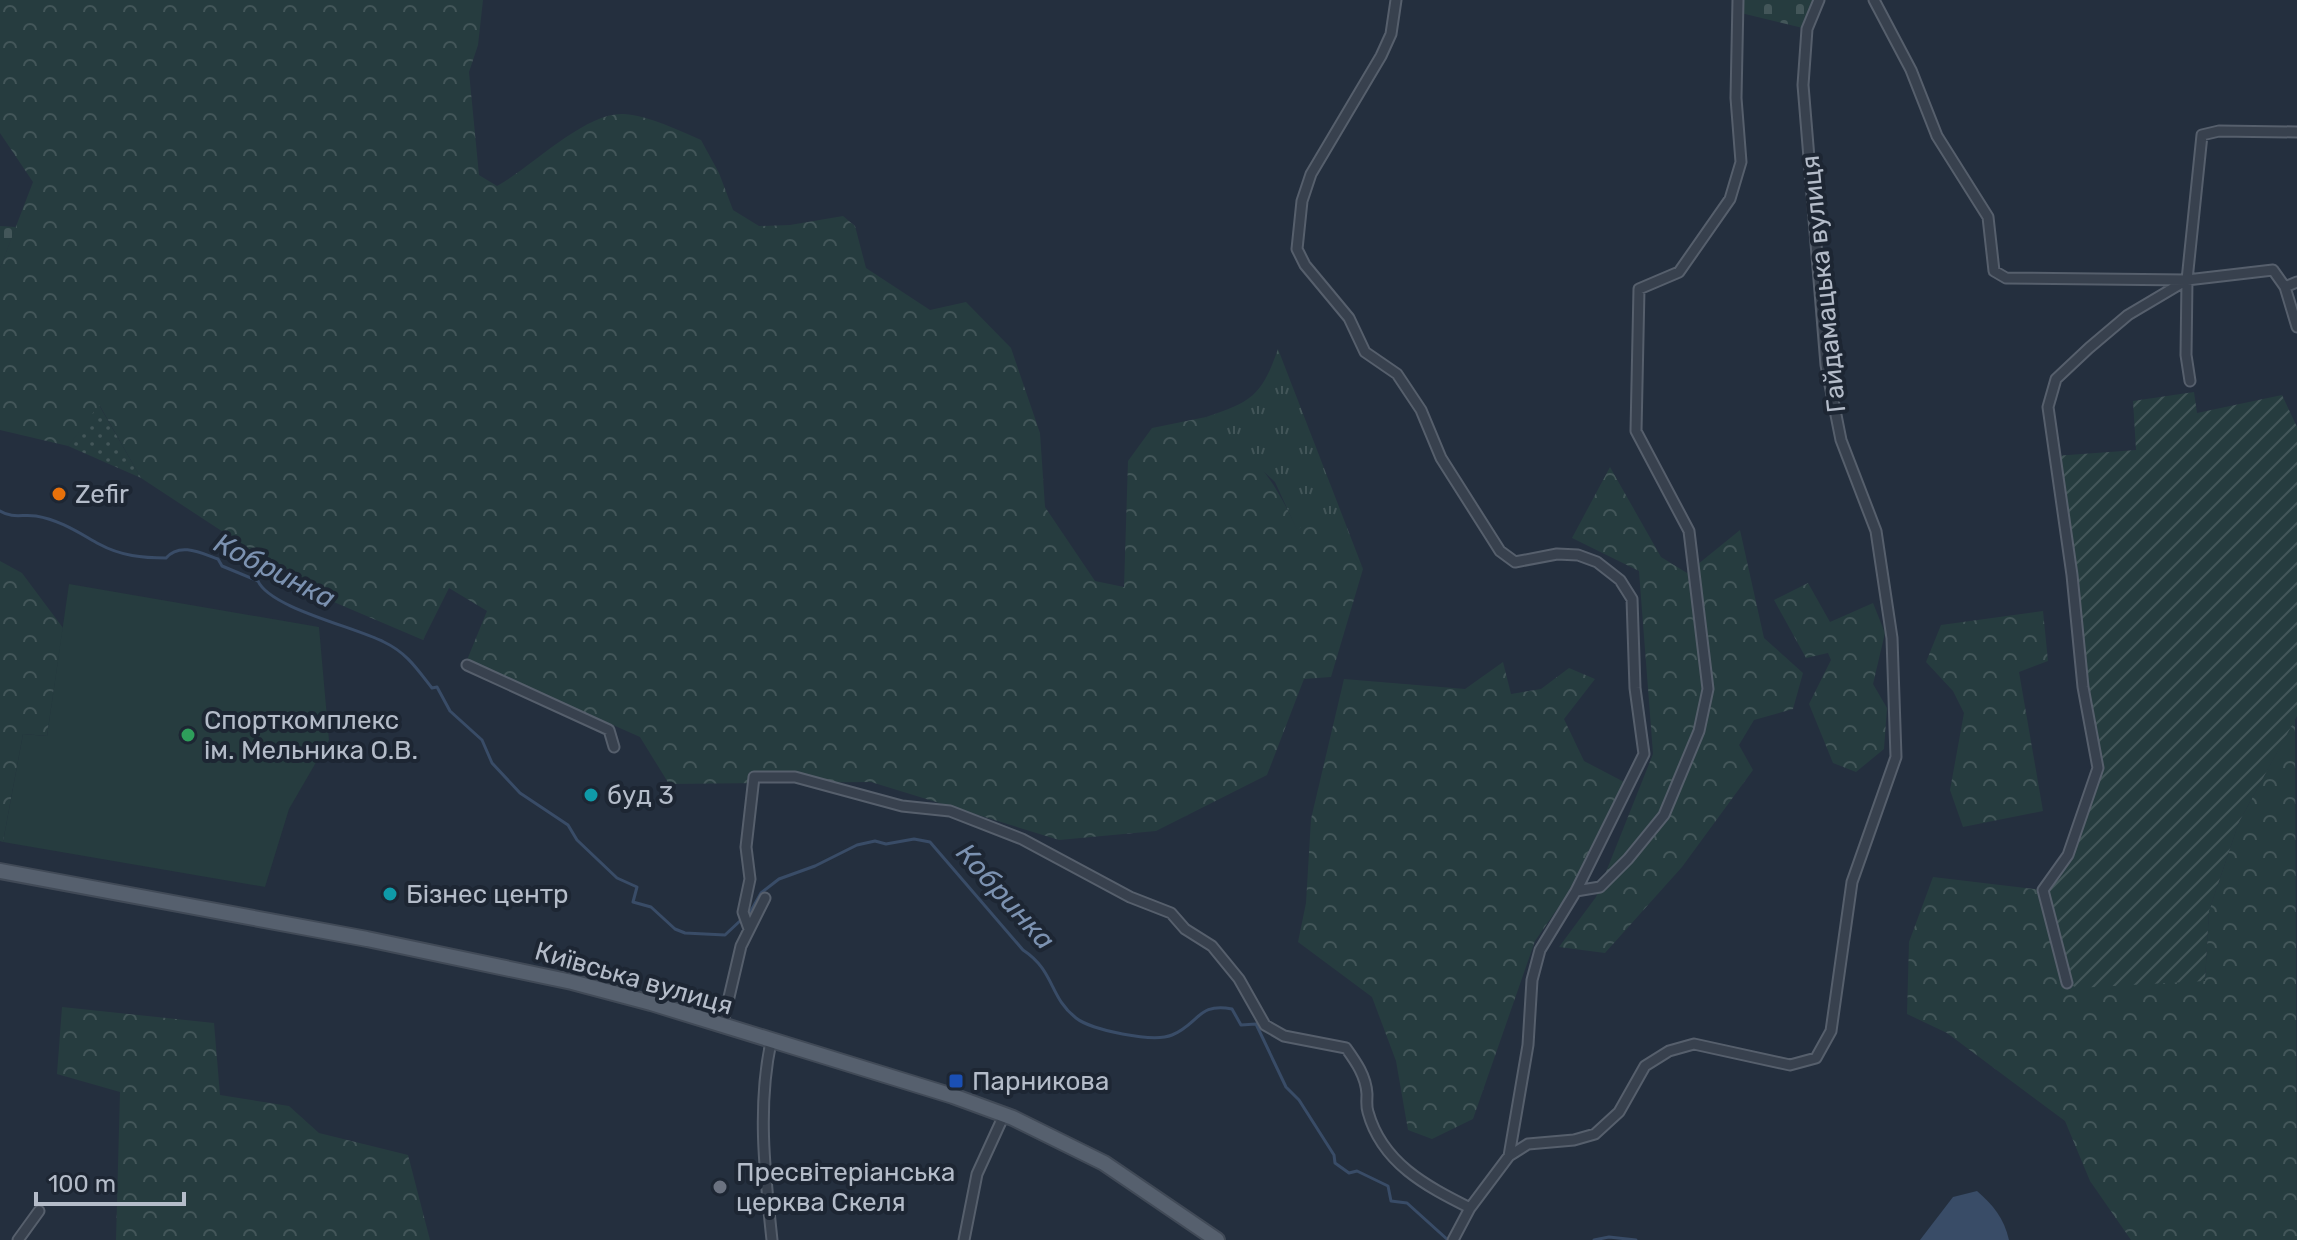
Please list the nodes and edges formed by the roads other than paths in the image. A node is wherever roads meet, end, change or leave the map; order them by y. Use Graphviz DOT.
graph roads {
  1 [pos="1396,0"];
  2 [pos="1738,0"];
  3 [pos="1819,0"];
  4 [pos="1874,0"];
  5 [pos="2297,132"];
  6 [pos="2187,280"];
  7 [pos="2297,282"];
  8 [pos="2285,287"];
  9 [pos="2297,327"];
  10 [pos="2190,381"];
  11 [pos="467,665"];
  12 [pos="614,747"];
  13 [pos="0,871"];
  14 [pos="1576,891"];
  15 [pos="765,898"];
  16 [pos="746,921"];
  17 [pos="2067,983"];
  18 [pos="722,1027"];
  19 [pos="771,1042"];
  20 [pos="1004,1115"];
  21 [pos="1509,1156"];
  22 [pos="1470,1208"];
  23 [pos="39,1211"];
  24 [pos="769,1239"];
  25 [pos="1454,1239"];
  26 [pos="18,1240"];
  27 [pos="964,1240"];
  28 [pos="1217,1240"];
  1 -- 14 [label="street"];
  2 -- 14 [label="street"];
  3 -- 21 [label="street, Гайдамацька вулиця"];
  4 -- 6 [label="street"];
  5 -- 6 [label="street"];
  6 -- 8 [label="street"];
  6 -- 10 [label="street"];
  6 -- 17 [label="street"];
  7 -- 8 [label="street"];
  8 -- 9 [label="street"];
  11 -- 12 [label="street"];
  13 -- 18 [label="main road, Київська вулиця"];
  14 -- 21 [label="street"];
  15 -- 16 [label="street"];
  16 -- 18 [label="street"];
  16 -- 22 [label="street"];
  18 -- 19 [label="main road, Київська вулиця"];
  19 -- 20 [label="main road, Київська вулиця"];
  19 -- 24 [label="street"];
  20 -- 27 [label="street"];
  20 -- 28 [label="main road, Київська вулиця"];
  21 -- 22 [label="street"];
  22 -- 25 [label="street"];
  23 -- 26 [label="street"];
}
